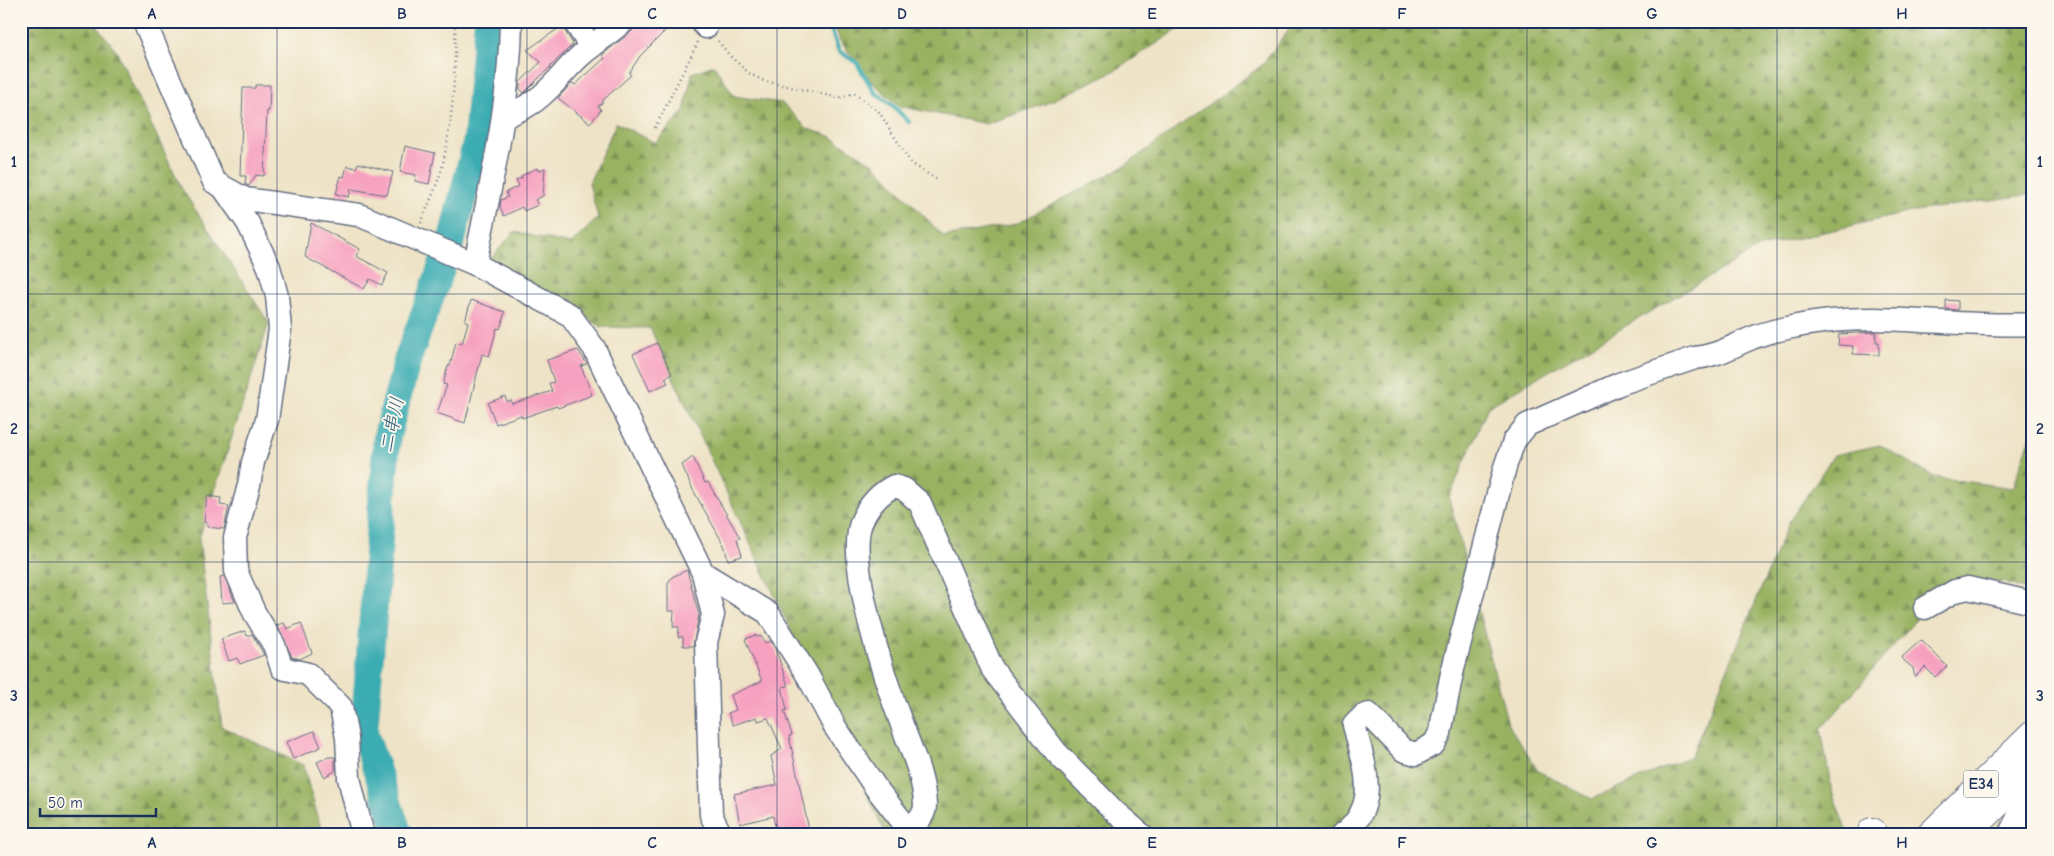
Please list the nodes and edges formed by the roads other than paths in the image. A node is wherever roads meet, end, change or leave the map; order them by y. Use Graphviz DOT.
graph roads {
  1 [pos="144,21"];
  2 [pos="511,21"];
  3 [pos="574,21"];
  4 [pos="624,21"];
  5 [pos="590,47"];
  6 [pos="504,117"];
  7 [pos="224,189"];
  8 [pos="475,264"];
  9 [pos="2033,324"];
  10 [pos="702,573"];
  11 [pos="2033,603"];
  12 [pos="1925,608"];
  13 [pos="2033,735"];
  14 [pos="2033,768"];
  15 [pos="2033,806"];
  16 [pos="2014,832"];
  17 [pos="363,835"];
  18 [pos="721,835"];
  19 [pos="1142,835"];
  20 [pos="1342,835"];
  21 [pos="1931,835"];
  22 [pos="1965,835"];
  1 -- 7 [label="street"];
  2 -- 6 [label="street"];
  3 -- 5 [label="street"];
  4 -- 5 [label="street"];
  5 -- 6 [label="street"];
  6 -- 8 [label="street"];
  7 -- 8 [label="street"];
  7 -- 17 [label="street"];
  8 -- 10 [label="street"];
  9 -- 20 [label="street"];
  10 -- 18 [label="street"];
  10 -- 19 [label="street"];
  11 -- 12 [label="street"];
  13 -- 21 [label="highway, E34"];
  14 -- 22 [label="highway, E34"];
  15 -- 16 [label="highway"];
}
